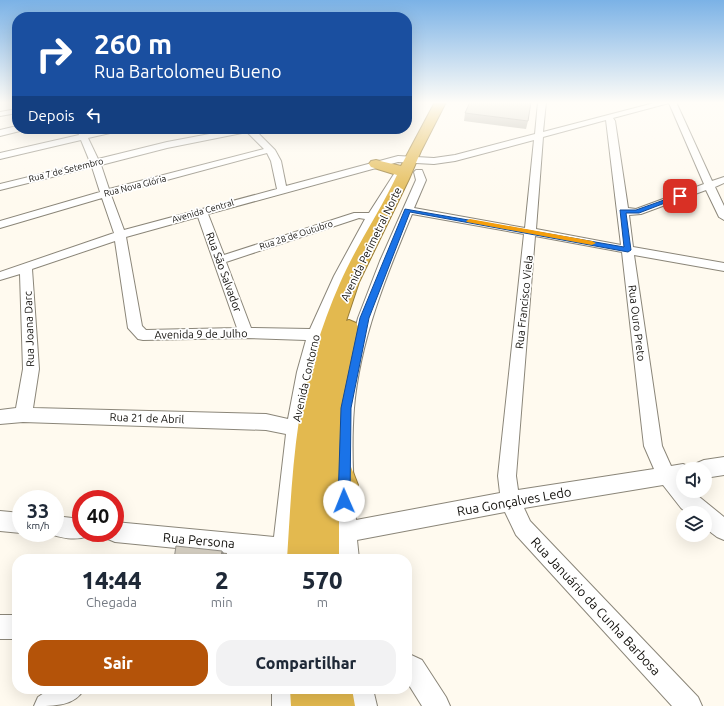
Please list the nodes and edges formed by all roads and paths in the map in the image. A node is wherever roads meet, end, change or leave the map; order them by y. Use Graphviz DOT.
graph roads {
  1 [pos="72,135"];
  2 [pos="83,135"];
  3 [pos="219,135"];
  4 [pos="255,135"];
  5 [pos="428,135"];
  6 [pos="540,135"];
  7 [pos="613,135"];
  8 [pos="687,135"];
  9 [pos="270,150"];
  10 [pos="0,156"];
  11 [pos="95,162"];
  12 [pos="418,163"];
  13 [pos="376,164"];
  14 [pos="724,180"];
  15 [pos="708,185"];
  16 [pos="0,187"];
  17 [pos="282,189"];
  18 [pos="106,193"];
  19 [pos="408,210"];
  20 [pos="623,211"];
  21 [pos="202,212"];
  22 [pos="372,216"];
  23 [pos="724,217"];
  24 [pos="0,225"];
  25 [pos="531,232"];
  26 [pos="120,235"];
  27 [pos="628,250"];
  28 [pos="220,260"];
  29 [pos="26,267"];
  30 [pos="724,267"];
  31 [pos="0,276"];
  32 [pos="246,333"];
  33 [pos="315,335"];
  34 [pos="346,408"];
  35 [pos="23,415"];
  36 [pos="0,416"];
  37 [pos="294,428"];
  38 [pos="328,438"];
  39 [pos="724,466"];
  40 [pos="712,468"];
  41 [pos="674,474"];
  42 [pos="344,485"];
  43 [pos="510,501"];
  44 [pos="694,506"];
  45 [pos="712,520"];
  46 [pos="0,521"];
  47 [pos="12,522"];
  48 [pos="724,530"];
  49 [pos="346,532"];
  50 [pos="124,533"];
  51 [pos="238,551"];
  52 [pos="283,554"];
  53 [pos="302,554"];
  54 [pos="324,554"];
  55 [pos="348,554"];
  56 [pos="0,627"];
  57 [pos="12,627"];
  58 [pos="412,668"];
  59 [pos="65,694"];
  60 [pos="284,694"];
  61 [pos="309,694"];
  62 [pos="335,694"];
  63 [pos="362,694"];
  64 [pos="47,706"];
  65 [pos="285,706"];
  66 [pos="310,706"];
  67 [pos="336,706"];
  68 [pos="364,706"];
  69 [pos="437,706"];
  70 [pos="689,706"];
  1 -- 10 [label="street"];
  2 -- 11 [label="street, Avenida 9 de Julho"];
  3 -- 11 [label="street, Rua 7 de Setembro"];
  4 -- 9 [label="street"];
  5 -- 12 [label="highway, Avenida Perimetral Norte"];
  6 -- 12 [label="street"];
  6 -- 25 [label="street, Rua Francisco Viela"];
  7 -- 20 [label="street, Rua Ouro Preto"];
  8 -- 15 [label="street"];
  9 -- 17 [label="street"];
  9 -- 18 [label="street, Rua Nova Glória"];
  11 -- 16 [label="street, Rua 7 de Setembro"];
  11 -- 18 [label="street, Avenida 9 de Julho"];
  12 -- 13 [label="highway"];
  12 -- 19 [label="street"];
  12 -- 22 [label="street, Avenida Contorno"];
  12 -- 38 [label="highway, Avenida Perimetral Norte"];
  12 -- 53 [label="highway, Avenida Perimetral Norte"];
  13 -- 17 [label="street, Avenida Central"];
  14 -- 15 [label="street"];
  15 -- 20 [label="street"];
  15 -- 23 [label="street"];
  17 -- 21 [label="street, Avenida Central"];
  18 -- 24 [label="street, Rua Nova Glória"];
  18 -- 26 [label="street, Avenida 9 de Julho"];
  19 -- 25 [label="street"];
  19 -- 34 [label="street"];
  20 -- 27 [label="street, Rua Ouro Preto"];
  21 -- 26 [label="street, Avenida Central"];
  21 -- 28 [label="street, Rua São Salvador"];
  22 -- 28 [label="street, Rua 28 de Outubro"];
  22 -- 33 [label="street, Avenida Contorno"];
  25 -- 27 [label="street"];
  25 -- 43 [label="street, Rua Francisco Viela"];
  26 -- 29 [label="street, Avenida Central"];
  26 -- 32 [label="street, Avenida 9 de Julho"];
  27 -- 30 [label="street"];
  27 -- 41 [label="street, Rua Ouro Preto"];
  28 -- 32 [label="street, Rua São Salvador"];
  29 -- 31 [label="street, Avenida Central"];
  29 -- 35 [label="street, Rua Joana Darc"];
  32 -- 33 [label="street, Avenida 9 de Julho"];
  33 -- 37 [label="street, Avenida Contorno"];
  34 -- 38 [label="highway"];
  34 -- 42 [label="street"];
  35 -- 36 [label="street, Rua 21 de Abril"];
  35 -- 37 [label="street, Rua 21 de Abril"];
  37 -- 52 [label="street, Avenida Contorno"];
  38 -- 42 [label="highway"];
  38 -- 54 [label="highway, Avenida Perimetral Norte"];
  39 -- 40 [label="street"];
  41 -- 43 [label="street, Rua Gonçalves Ledo"];
  41 -- 44 [label="street, Rua Ouro Preto"];
  42 -- 49 [label="street"];
  43 -- 49 [label="street, Rua Gonçalves Ledo"];
  43 -- 70 [label="street, Rua Januário da Cunha Barbosa"];
  45 -- 48 [label="street, Rua Ouro Preto"];
  46 -- 47 [label="street"];
  49 -- 55 [label="street"];
  50 -- 51 [label="street, Rua Persona"];
  51 -- 52 [label="street, Rua Persona"];
  56 -- 57 [label="street"];
  58 -- 69 [label="street"];
  59 -- 64 [label="street"];
  60 -- 65 [label="street"];
  61 -- 66 [label="highway"];
  62 -- 67 [label="highway"];
  63 -- 68 [label="street"];
}
